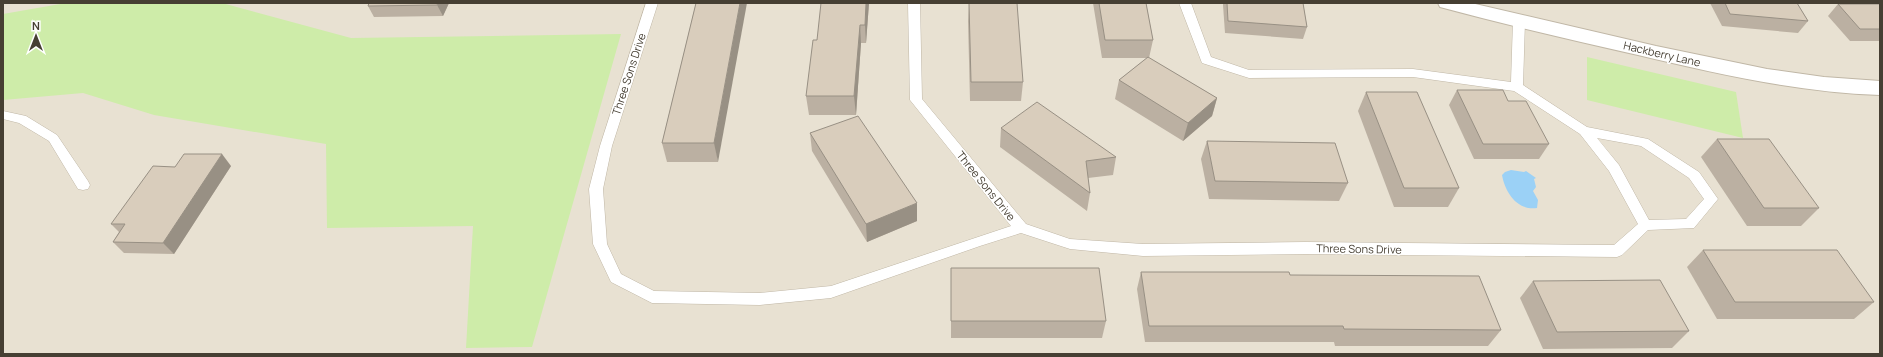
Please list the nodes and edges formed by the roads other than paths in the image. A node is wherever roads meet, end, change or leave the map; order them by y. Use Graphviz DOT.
graph roads {
  1 [pos="652,3"];
  2 [pos="914,3"];
  3 [pos="1185,3"];
  4 [pos="1447,3"];
  5 [pos="1518,21"];
  6 [pos="1517,87"];
  7 [pos="1880,88"];
  8 [pos="3,115"];
  9 [pos="1584,131"];
  10 [pos="83,185"];
  11 [pos="1645,225"];
  12 [pos="1021,228"];
  1 -- 12 [label="lane, Three Sons Drive"];
  2 -- 12 [label="lane, Three Sons Drive"];
  3 -- 6 [label="lane"];
  4 -- 5 [label="street, Hackberry Lane"];
  5 -- 6 [label="lane"];
  5 -- 7 [label="street, Hackberry Lane"];
  6 -- 9 [label="lane"];
  8 -- 10 [label="lane"];
  9 -- 11 [label="lane"];
  9 -- 11 [label="lane"];
  11 -- 12 [label="lane, Three Sons Drive"];
}
